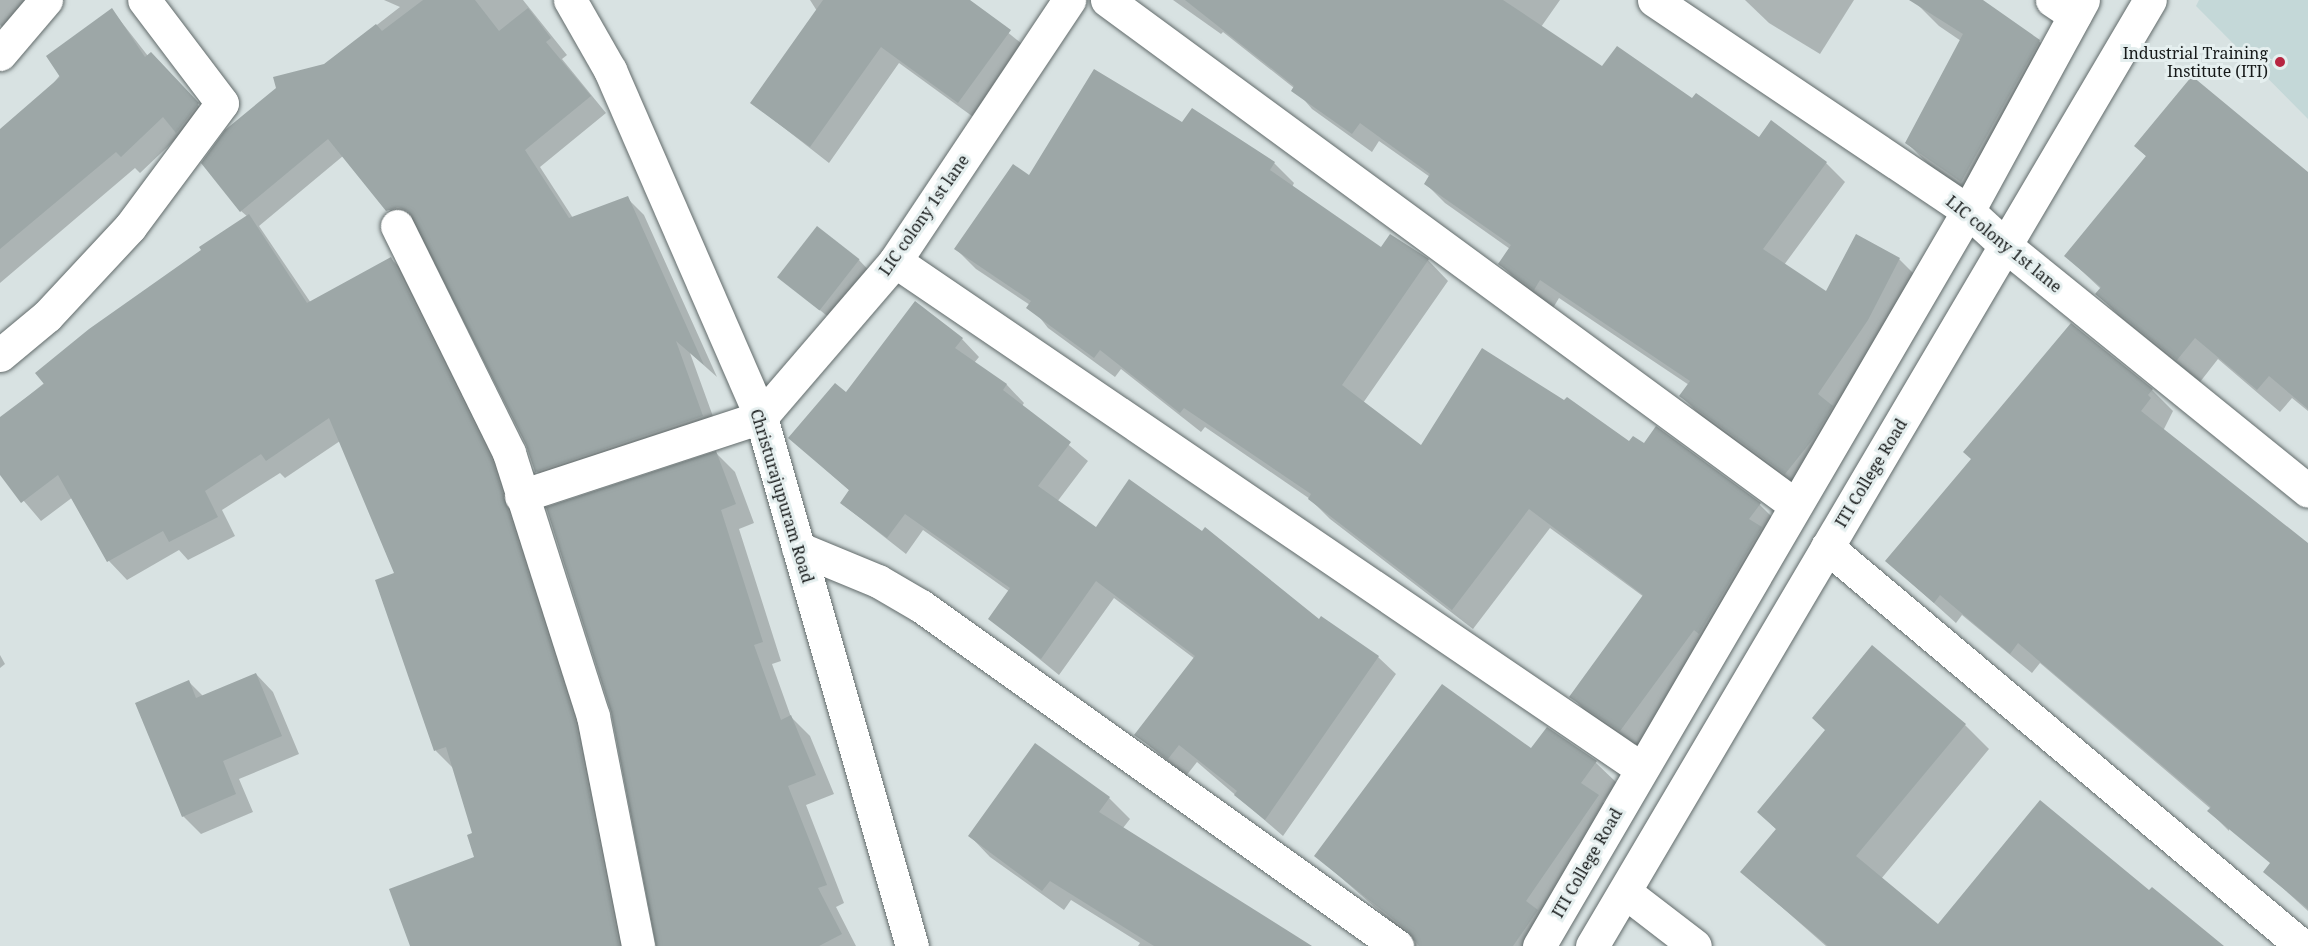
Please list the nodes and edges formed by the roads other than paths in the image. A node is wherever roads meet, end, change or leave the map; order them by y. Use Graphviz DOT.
graph roads {
  1 [pos="46,0"];
  2 [pos="144,0"];
  3 [pos="570,0"];
  4 [pos="1069,0"];
  5 [pos="1107,0"];
  6 [pos="1654,0"];
  7 [pos="2150,0"];
  8 [pos="2069,5"];
  9 [pos="0,54"];
  10 [pos="1968,211"];
  11 [pos="397,226"];
  12 [pos="2007,247"];
  13 [pos="895,261"];
  14 [pos="0,355"];
  15 [pos="761,417"];
  16 [pos="2308,491"];
  17 [pos="521,496"];
  18 [pos="1795,505"];
  19 [pos="1827,547"];
  20 [pos="798,548"];
  21 [pos="1642,769"];
  22 [pos="1624,892"];
  23 [pos="638,946"];
  24 [pos="912,946"];
  25 [pos="1397,946"];
  26 [pos="1539,946"];
  27 [pos="1592,946"];
  28 [pos="1695,946"];
  29 [pos="2302,946"];
  1 -- 9 [label="street"];
  2 -- 14 [label="street"];
  3 -- 15 [label="street, Christurajupuram Road"];
  4 -- 13 [label="street, LIC colony 1st lane"];
  5 -- 18 [label="street"];
  6 -- 10 [label="street, LIC colony 1st lane"];
  7 -- 12 [label="street, ITI College Road"];
  8 -- 10 [label="street, ITI College Road"];
  10 -- 12 [label="street, LIC colony 1st lane"];
  10 -- 18 [label="street, ITI College Road"];
  11 -- 17 [label="street"];
  12 -- 16 [label="street, LIC colony 1st lane"];
  12 -- 19 [label="street, ITI College Road"];
  13 -- 15 [label="street, LIC colony 1st lane"];
  13 -- 21 [label="street"];
  15 -- 17 [label="street"];
  15 -- 20 [label="street, Christurajupuram Road"];
  17 -- 23 [label="street"];
  18 -- 21 [label="street, ITI College Road"];
  19 -- 22 [label="street, ITI College Road"];
  19 -- 29 [label="street"];
  20 -- 24 [label="street, Christurajupuram Road"];
  20 -- 25 [label="street"];
  21 -- 26 [label="street, ITI College Road"];
  22 -- 27 [label="street, ITI College Road"];
  22 -- 28 [label="street"];
}
